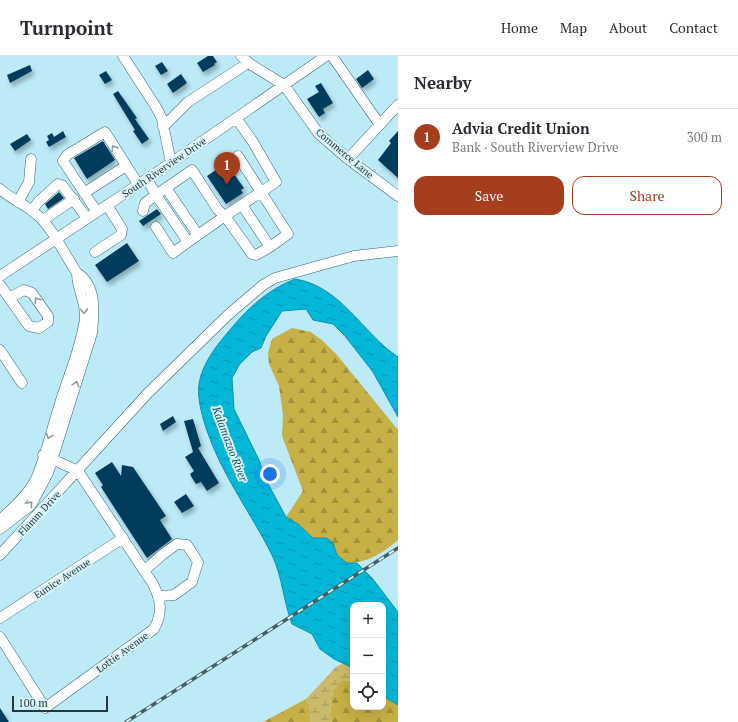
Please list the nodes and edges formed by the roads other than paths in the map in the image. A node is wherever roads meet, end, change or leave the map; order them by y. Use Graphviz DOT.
graph roads {
  1 [pos="123,56"];
  2 [pos="326,56"];
  3 [pos="332,56"];
  4 [pos="244,59"];
  5 [pos="284,85"];
  6 [pos="396,111"];
  7 [pos="236,118"];
  8 [pos="380,125"];
  9 [pos="163,127"];
  10 [pos="238,156"];
  11 [pos="31,159"];
  12 [pos="348,159"];
  13 [pos="171,163"];
  14 [pos="125,164"];
  15 [pos="142,182"];
  16 [pos="166,188"];
  17 [pos="0,189"];
  18 [pos="261,192"];
  19 [pos="84,193"];
  20 [pos="156,194"];
  21 [pos="398,196"];
  22 [pos="74,199"];
  23 [pos="18,202"];
  24 [pos="107,205"];
  25 [pos="242,205"];
  26 [pos="32,211"];
  27 [pos="143,211"];
  28 [pos="97,212"];
  29 [pos="225,216"];
  30 [pos="87,218"];
  31 [pos="43,220"];
  32 [pos="156,227"];
  33 [pos="198,235"];
  34 [pos="55,240"];
  35 [pos="188,242"];
  36 [pos="270,247"];
  37 [pos="398,251"];
  38 [pos="95,252"];
  39 [pos="0,276"];
  40 [pos="0,285"];
  41 [pos="9,298"];
  42 [pos="0,350"];
  43 [pos="22,383"];
  44 [pos="48,457"];
  45 [pos="78,471"];
  46 [pos="0,520"];
  47 [pos="0,529"];
  48 [pos="123,538"];
  49 [pos="0,555"];
  50 [pos="144,571"];
  51 [pos="159,596"];
  52 [pos="0,618"];
  53 [pos="0,637"];
  1 -- 9 [label="street"];
  2 -- 5 [label="street, South Riverview Drive"];
  3 -- 8 [label="street"];
  4 -- 5 [label="street"];
  4 -- 9 [label="street"];
  5 -- 7 [label="street, South Riverview Drive"];
  5 -- 12 [label="street, Commerce Lane"];
  6 -- 8 [label="street"];
  7 -- 13 [label="street, South Riverview Drive"];
  7 -- 18 [label="street"];
  8 -- 12 [label="street"];
  9 -- 13 [label="street"];
  10 -- 18 [label="street"];
  11 -- 23 [label="street"];
  12 -- 21 [label="street, Commerce Lane"];
  13 -- 15 [label="street, South Riverview Drive"];
  14 -- 15 [label="street"];
  14 -- 19 [label="street"];
  14 -- 19 [label="street, one-way"];
  15 -- 20 [label="street"];
  15 -- 24 [label="street, South Riverview Drive"];
  16 -- 20 [label="street"];
  16 -- 29 [label="street"];
  16 -- 33 [label="street"];
  17 -- 23 [label="street"];
  18 -- 25 [label="street"];
  18 -- 36 [label="street"];
  19 -- 28 [label="street"];
  20 -- 27 [label="street"];
  20 -- 35 [label="street"];
  22 -- 26 [label="street"];
  22 -- 30 [label="street"];
  22 -- 31 [label="street"];
  23 -- 26 [label="street"];
  24 -- 28 [label="street, South Riverview Drive"];
  24 -- 38 [label="street"];
  25 -- 29 [label="street"];
  25 -- 36 [label="street"];
  26 -- 31 [label="street"];
  28 -- 30 [label="street, South Riverview Drive"];
  29 -- 33 [label="street"];
  29 -- 36 [label="street"];
  30 -- 34 [label="street, South Riverview Drive"];
  31 -- 34 [label="street"];
  32 -- 35 [label="street"];
  33 -- 35 [label="street"];
  34 -- 39 [label="street, South Riverview Drive"];
  34 -- 44 [label="street"];
  37 -- 45 [label="street, Flamm Drive"];
  40 -- 41 [label="street"];
  42 -- 43 [label="street"];
  44 -- 45 [label="street"];
  44 -- 46 [label="street"];
  47 -- 44 [label="street, one-way"];
  45 -- 48 [label="street, Lottie Avenue"];
  45 -- 49 [label="street, Flamm Drive"];
  48 -- 50 [label="street, Lottie Avenue"];
  48 -- 52 [label="street, Eunice Avenue"];
  50 -- 51 [label="street, Lottie Avenue"];
  50 -- 51 [label="street"];
  51 -- 53 [label="street, Lottie Avenue"];
}
